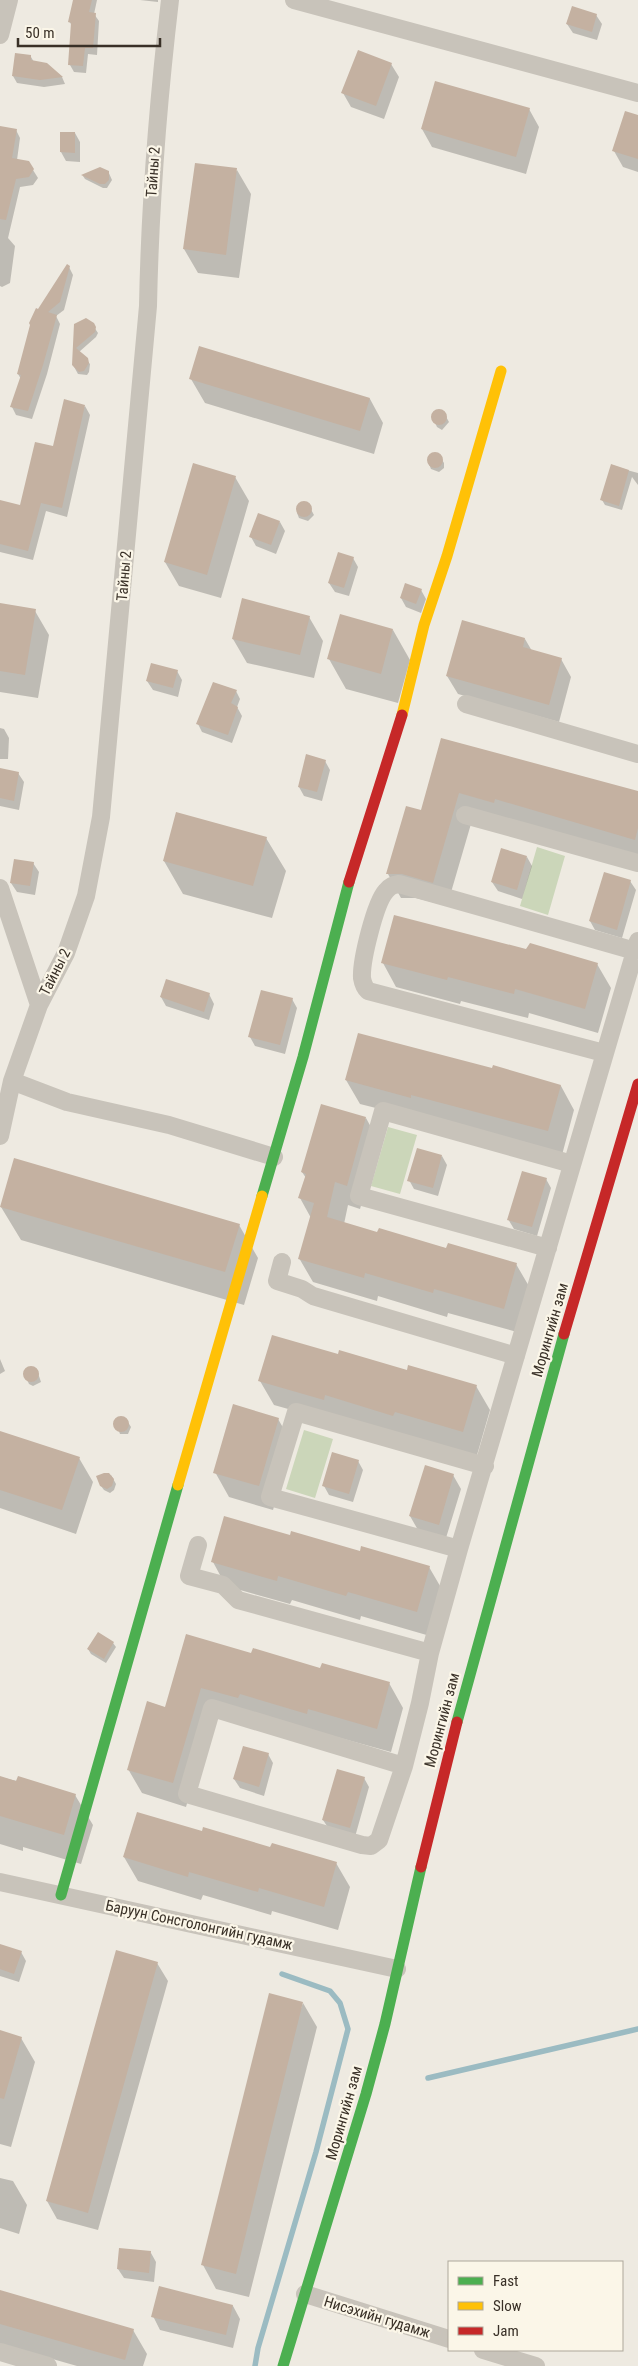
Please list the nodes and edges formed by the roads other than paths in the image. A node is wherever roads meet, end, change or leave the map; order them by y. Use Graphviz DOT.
graph roads {
  1 [pos="9,0"];
  2 [pos="170,0"];
  3 [pos="294,0"];
  4 [pos="0,35"];
  5 [pos="638,93"];
  6 [pos="501,371"];
  7 [pos="466,704"];
  8 [pos="638,754"];
  9 [pos="465,815"];
  10 [pos="638,863"];
  11 [pos="0,888"];
  12 [pos="637,946"];
  13 [pos="39,1005"];
  14 [pos="604,1054"];
  15 [pos="12,1081"];
  16 [pos="638,1084"];
  17 [pos="0,1136"];
  18 [pos="274,1157"];
  19 [pos="572,1164"];
  20 [pos="548,1248"];
  21 [pos="282,1262"];
  22 [pos="516,1356"];
  23 [pos="485,1466"];
  24 [pos="198,1545"];
  25 [pos="459,1549"];
  26 [pos="430,1653"];
  27 [pos="404,1766"];
  28 [pos="0,1882"];
  29 [pos="61,1895"];
  30 [pos="397,1969"];
  31 [pos="305,2294"];
  32 [pos="448,2340"];
  33 [pos="486,2351"];
  34 [pos="0,2352"];
  35 [pos="48,2366"];
  36 [pos="283,2366"];
  37 [pos="536,2366"];
  1 -- 4 [label="street"];
  2 -- 13 [label="street, Тайны 2"];
  3 -- 5 [label="street"];
  6 -- 18 [label="street"];
  7 -- 8 [label="street"];
  9 -- 10 [label="street"];
  11 -- 13 [label="street"];
  12 -- 14 [label="street"];
  12 -- 14 [label="street"];
  13 -- 15 [label="street, Тайны 2"];
  14 -- 19 [label="street"];
  15 -- 17 [label="street, Тайны 2"];
  15 -- 18 [label="street"];
  16 -- 30 [label="street, Морингийн зам"];
  18 -- 29 [label="street"];
  19 -- 20 [label="street"];
  19 -- 20 [label="street"];
  20 -- 22 [label="street"];
  21 -- 22 [label="street"];
  22 -- 23 [label="street"];
  23 -- 25 [label="street"];
  23 -- 25 [label="street"];
  24 -- 26 [label="street"];
  25 -- 26 [label="street"];
  26 -- 27 [label="street"];
  27 -- 27 [label="street"];
  28 -- 29 [label="street, Баруун Сонсголонгийн гудамж"];
  29 -- 30 [label="street, Баруун Сонсголонгийн гудамж"];
  30 -- 31 [label="street, Морингийн зам"];
  31 -- 32 [label="street, Нисэхийн гудамж"];
  31 -- 36 [label="street, Морингийн зам"];
  33 -- 37 [label="street"];
  34 -- 35 [label="street"];
}
